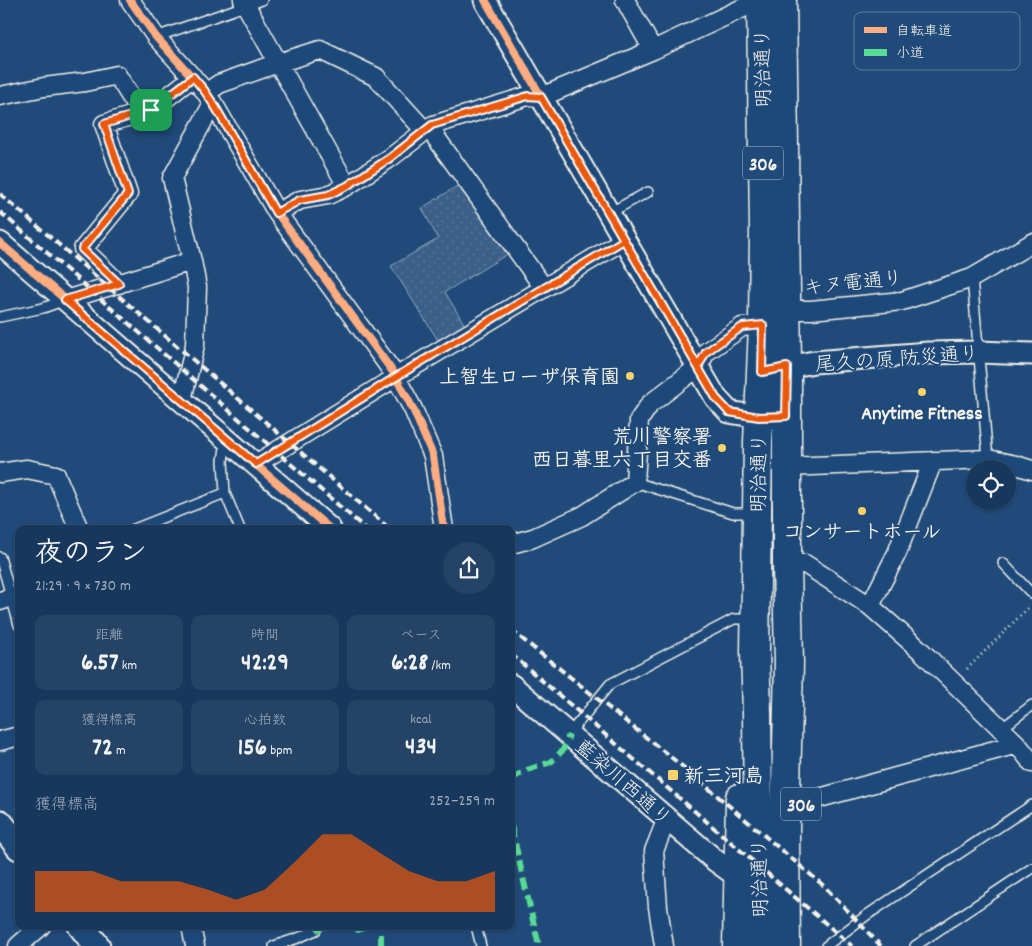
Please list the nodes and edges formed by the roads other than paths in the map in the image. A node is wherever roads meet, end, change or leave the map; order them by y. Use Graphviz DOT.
graph roads {
  1 [pos="130,0"];
  2 [pos="485,0"];
  3 [pos="625,0"];
  4 [pos="761,0"];
  5 [pos="782,0"];
  6 [pos="250,2"];
  7 [pos="156,37"];
  8 [pos="653,50"];
  9 [pos="278,63"];
  10 [pos="193,77"];
  11 [pos="0,96"];
  12 [pos="541,97"];
  13 [pos="210,98"];
  14 [pos="141,113"];
  15 [pos="427,129"];
  16 [pos="347,186"];
  17 [pos="648,192"];
  18 [pos="276,213"];
  19 [pos="609,213"];
  20 [pos="624,240"];
  21 [pos="0,243"];
  22 [pos="1032,243"];
  23 [pos="192,261"];
  24 [pos="972,278"];
  25 [pos="119,284"];
  26 [pos="544,288"];
  27 [pos="65,300"];
  28 [pos="786,310"];
  29 [pos="0,317"];
  30 [pos="763,325"];
  31 [pos="979,352"];
  32 [pos="1032,354"];
  33 [pos="698,367"];
  34 [pos="774,369"];
  35 [pos="396,377"];
  36 [pos="182,400"];
  37 [pos="786,416"];
  38 [pos="759,417"];
  39 [pos="226,438"];
  40 [pos="988,459"];
  41 [pos="933,461"];
  42 [pos="256,464"];
  43 [pos="787,467"];
  44 [pos="1032,470"];
  45 [pos="0,473"];
  46 [pos="635,482"];
  47 [pos="225,492"];
  48 [pos="758,514"];
  49 [pos="77,525"];
  50 [pos="144,525"];
  51 [pos="238,525"];
  52 [pos="325,525"];
  53 [pos="443,525"];
  54 [pos="515,543"];
  55 [pos="0,557"];
  56 [pos="1003,563"];
  57 [pos="787,564"];
  58 [pos="1032,594"];
  59 [pos="10,598"];
  60 [pos="870,606"];
  61 [pos="15,613"];
  62 [pos="756,618"];
  63 [pos="756,653"];
  64 [pos="789,663"];
  65 [pos="515,688"];
  66 [pos="1032,705"];
  67 [pos="1001,729"];
  68 [pos="569,734"];
  69 [pos="15,737"];
  70 [pos="0,741"];
  71 [pos="1017,744"];
  72 [pos="1032,763"];
  73 [pos="801,802"];
  74 [pos="1032,805"];
  75 [pos="667,818"];
  76 [pos="1032,868"];
  77 [pos="738,877"];
  78 [pos="36,930"];
  79 [pos="84,930"];
  80 [pos="192,930"];
  81 [pos="316,930"];
  82 [pos="477,930"];
  83 [pos="18,946"];
  84 [pos="97,946"];
  85 [pos="195,946"];
  86 [pos="274,946"];
  87 [pos="481,946"];
  88 [pos="664,946"];
  89 [pos="737,946"];
  90 [pos="759,946"];
  91 [pos="786,946"];
  92 [pos="804,946"];
  93 [pos="826,946"];
  94 [pos="915,946"];
  1 -- 7 [label="street"];
  2 -- 12 [label="street"];
  3 -- 8 [label="street"];
  4 -- 8 [label="street"];
  4 -- 30 [label="main road, 明治通り / 306"];
  5 -- 28 [label="main road, 明治通り / 306"];
  6 -- 7 [label="lane"];
  6 -- 9 [label="street"];
  7 -- 10 [label="street"];
  8 -- 12 [label="street"];
  9 -- 13 [label="street"];
  9 -- 15 [label="street"];
  9 -- 16 [label="street"];
  10 -- 13 [label="street"];
  10 -- 14 [label="street"];
  11 -- 14 [label="street"];
  12 -- 15 [label="street"];
  12 -- 19 [label="street"];
  13 -- 18 [label="street"];
  13 -- 23 [label="street"];
  14 -- 25 [label="street"];
  15 -- 16 [label="street"];
  15 -- 26 [label="street"];
  16 -- 18 [label="street"];
  17 -- 19 [label="lane"];
  18 -- 35 [label="street"];
  19 -- 20 [label="street"];
  20 -- 26 [label="street"];
  20 -- 33 [label="street"];
  21 -- 27 [label="street"];
  22 -- 24 [label="street, キヌ電通り"];
  23 -- 25 [label="street"];
  23 -- 36 [label="street"];
  24 -- 28 [label="street, キヌ電通り"];
  24 -- 31 [label="lane"];
  25 -- 27 [label="street"];
  26 -- 35 [label="street"];
  27 -- 29 [label="lane"];
  27 -- 36 [label="street"];
  28 -- 34 [label="main road, 明治通り / 306"];
  30 -- 33 [label="street"];
  30 -- 34 [label="main road, 明治通り / 306"];
  31 -- 32 [label="street, 尾久の原 防災通り"];
  31 -- 34 [label="street, 尾久の原 防災通り"];
  31 -- 40 [label="lane"];
  33 -- 38 [label="street"];
  33 -- 46 [label="street"];
  34 -- 37 [label="main road, 明治通り / 306"];
  34 -- 38 [label="main road, 明治通り / 306"];
  35 -- 42 [label="street"];
  35 -- 53 [label="street"];
  36 -- 39 [label="street"];
  37 -- 38 [label="street"];
  37 -- 43 [label="main road, 明治通り / 306"];
  38 -- 48 [label="main road, 明治通り / 306"];
  39 -- 42 [label="street"];
  39 -- 47 [label="lane"];
  40 -- 41 [label="street"];
  40 -- 44 [label="street"];
  41 -- 43 [label="street"];
  41 -- 60 [label="street"];
  42 -- 52 [label="street"];
  43 -- 57 [label="main road, 明治通り / 306"];
  45 -- 49 [label="street"];
  46 -- 48 [label="lane"];
  46 -- 54 [label="street"];
  47 -- 50 [label="lane"];
  47 -- 51 [label="lane"];
  48 -- 62 [label="main road, 明治通り / 306"];
  55 -- 59 [label="lane"];
  56 -- 58 [label="lane"];
  57 -- 60 [label="street"];
  57 -- 64 [label="main road, 明治通り / 306"];
  59 -- 61 [label="lane"];
  60 -- 67 [label="street"];
  62 -- 63 [label="main road, 明治通り / 306"];
  62 -- 68 [label="lane"];
  63 -- 77 [label="main road, 306"];
  63 -- 90 [label="main road, 明治通り / 306"];
  64 -- 73 [label="main road, 306"];
  64 -- 91 [label="main road, 明治通り / 306"];
  65 -- 68 [label="street, 藍染川西通り"];
  66 -- 67 [label="lane"];
  67 -- 71 [label="street"];
  68 -- 75 [label="street, 藍染川西通り"];
  69 -- 70 [label="street"];
  71 -- 72 [label="street"];
  71 -- 73 [label="street"];
  73 -- 92 [label="main road, 306"];
  74 -- 93 [label="lane"];
  75 -- 77 [label="street, 藍染川西通り"];
  75 -- 88 [label="street"];
  76 -- 94 [label="lane"];
  77 -- 89 [label="main road, 306"];
  78 -- 83 [label="street"];
  79 -- 84 [label="main road"];
  80 -- 85 [label="street"];
  81 -- 86 [label="lane"];
  82 -- 87 [label="lane"];
}
